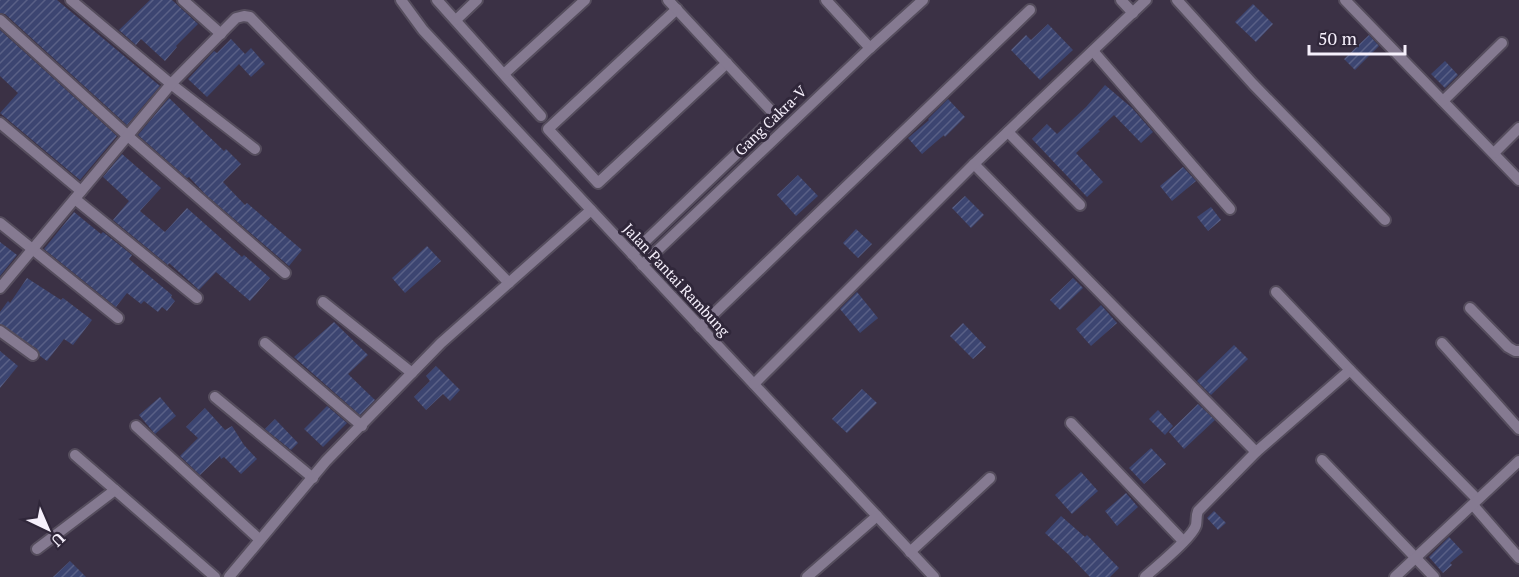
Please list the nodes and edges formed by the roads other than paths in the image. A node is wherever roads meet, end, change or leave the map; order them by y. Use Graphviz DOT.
graph roads {
  1 [pos="71,0"];
  2 [pos="183,0"];
  3 [pos="401,0"];
  4 [pos="437,0"];
  5 [pos="477,0"];
  6 [pos="585,0"];
  7 [pos="668,0"];
  8 [pos="826,0"];
  9 [pos="922,0"];
  10 [pos="1121,0"];
  11 [pos="1146,0"];
  12 [pos="1177,0"];
  13 [pos="1345,0"];
  14 [pos="677,9"];
  15 [pos="1030,10"];
  16 [pos="1133,13"];
  17 [pos="0,20"];
  18 [pos="456,20"];
  19 [pos="221,34"];
  20 [pos="1502,43"];
  21 [pos="870,48"];
  22 [pos="1093,51"];
  23 [pos="727,63"];
  24 [pos="504,74"];
  25 [pos="171,84"];
  26 [pos="1443,101"];
  27 [pos="540,116"];
  28 [pos="0,123"];
  29 [pos="1519,128"];
  30 [pos="1008,132"];
  31 [pos="129,137"];
  32 [pos="255,149"];
  33 [pos="1494,153"];
  34 [pos="974,164"];
  35 [pos="1519,180"];
  36 [pos="78,195"];
  37 [pos="1080,205"];
  38 [pos="1230,209"];
  39 [pos="591,210"];
  40 [pos="1385,220"];
  41 [pos="0,223"];
  42 [pos="33,249"];
  43 [pos="632,254"];
  44 [pos="642,265"];
  45 [pos="285,273"];
  46 [pos="509,283"];
  47 [pos="0,288"];
  48 [pos="1275,292"];
  49 [pos="197,298"];
  50 [pos="323,302"];
  51 [pos="1470,308"];
  52 [pos="118,318"];
  53 [pos="700,327"];
  54 [pos="0,331"];
  55 [pos="265,343"];
  56 [pos="1442,343"];
  57 [pos="1519,351"];
  58 [pos="33,355"];
  59 [pos="1350,370"];
  60 [pos="411,373"];
  61 [pos="754,384"];
  62 [pos="214,397"];
  63 [pos="1071,423"];
  64 [pos="136,426"];
  65 [pos="362,426"];
  66 [pos="1519,429"];
  67 [pos="1256,452"];
  68 [pos="75,455"];
  69 [pos="1322,460"];
  70 [pos="1519,461"];
  71 [pos="313,478"];
  72 [pos="990,478"];
  73 [pos="115,490"];
  74 [pos="1475,502"];
  75 [pos="877,516"];
  76 [pos="259,539"];
  77 [pos="1183,541"];
  78 [pos="37,549"];
  79 [pos="910,552"];
  80 [pos="1415,557"];
  81 [pos="1519,558"];
  82 [pos="215,577"];
  83 [pos="229,577"];
  84 [pos="807,577"];
  85 [pos="934,577"];
  86 [pos="1145,577"];
  87 [pos="1395,577"];
  88 [pos="1434,577"];
  1 -- 25 [label="street"];
  2 -- 19 [label="street"];
  3 -- 39 [label="street, Jalan Pantai Rambung"];
  4 -- 18 [label="street"];
  5 -- 18 [label="street"];
  6 -- 24 [label="street"];
  7 -- 14 [label="street"];
  8 -- 21 [label="street"];
  9 -- 21 [label="street, Gang Cakra-V"];
  10 -- 16 [label="street"];
  11 -- 16 [label="street"];
  12 -- 40 [label="street"];
  13 -- 26 [label="street"];
  14 -- 23 [label="street"];
  14 -- 23 [label="street"];
  15 -- 53 [label="street"];
  16 -- 22 [label="street"];
  17 -- 31 [label="street"];
  18 -- 24 [label="street"];
  19 -- 25 [label="street"];
  19 -- 46 [label="street"];
  20 -- 26 [label="street"];
  21 -- 44 [label="street, Gang Cakra-V"];
  22 -- 30 [label="street"];
  22 -- 38 [label="street"];
  23 -- 43 [label="street"];
  24 -- 27 [label="street"];
  25 -- 31 [label="street"];
  25 -- 32 [label="street"];
  26 -- 33 [label="street"];
  28 -- 36 [label="street"];
  29 -- 33 [label="street"];
  30 -- 34 [label="street"];
  30 -- 37 [label="street"];
  31 -- 36 [label="street"];
  31 -- 45 [label="street"];
  33 -- 35 [label="street"];
  34 -- 61 [label="street"];
  34 -- 67 [label="street"];
  36 -- 42 [label="street"];
  36 -- 49 [label="street"];
  39 -- 43 [label="street, Jalan Pantai Rambung"];
  39 -- 46 [label="street"];
  41 -- 42 [label="street"];
  42 -- 47 [label="street"];
  42 -- 52 [label="street"];
  43 -- 44 [label="street, Jalan Pantai Rambung"];
  44 -- 53 [label="street, Jalan Pantai Rambung"];
  46 -- 60 [label="street"];
  48 -- 59 [label="street"];
  50 -- 60 [label="street"];
  51 -- 57 [label="street"];
  53 -- 61 [label="street, Jalan Pantai Rambung"];
  54 -- 58 [label="street"];
  55 -- 65 [label="street"];
  56 -- 66 [label="street"];
  59 -- 67 [label="street"];
  59 -- 74 [label="street"];
  60 -- 65 [label="street"];
  61 -- 75 [label="street, Jalan Pantai Rambung"];
  62 -- 71 [label="street"];
  63 -- 77 [label="street"];
  64 -- 76 [label="street"];
  65 -- 71 [label="street"];
  67 -- 77 [label="street"];
  68 -- 73 [label="street"];
  69 -- 80 [label="street"];
  70 -- 74 [label="street"];
  71 -- 76 [label="street"];
  72 -- 79 [label="street"];
  73 -- 78 [label="street"];
  73 -- 82 [label="street"];
  74 -- 80 [label="street"];
  74 -- 81 [label="street"];
  75 -- 79 [label="street, Jalan Pantai Rambung"];
  75 -- 84 [label="street"];
  76 -- 83 [label="street"];
  77 -- 86 [label="street"];
  79 -- 85 [label="street, Jalan Pantai Rambung"];
  80 -- 87 [label="street"];
  80 -- 88 [label="street"];
}
